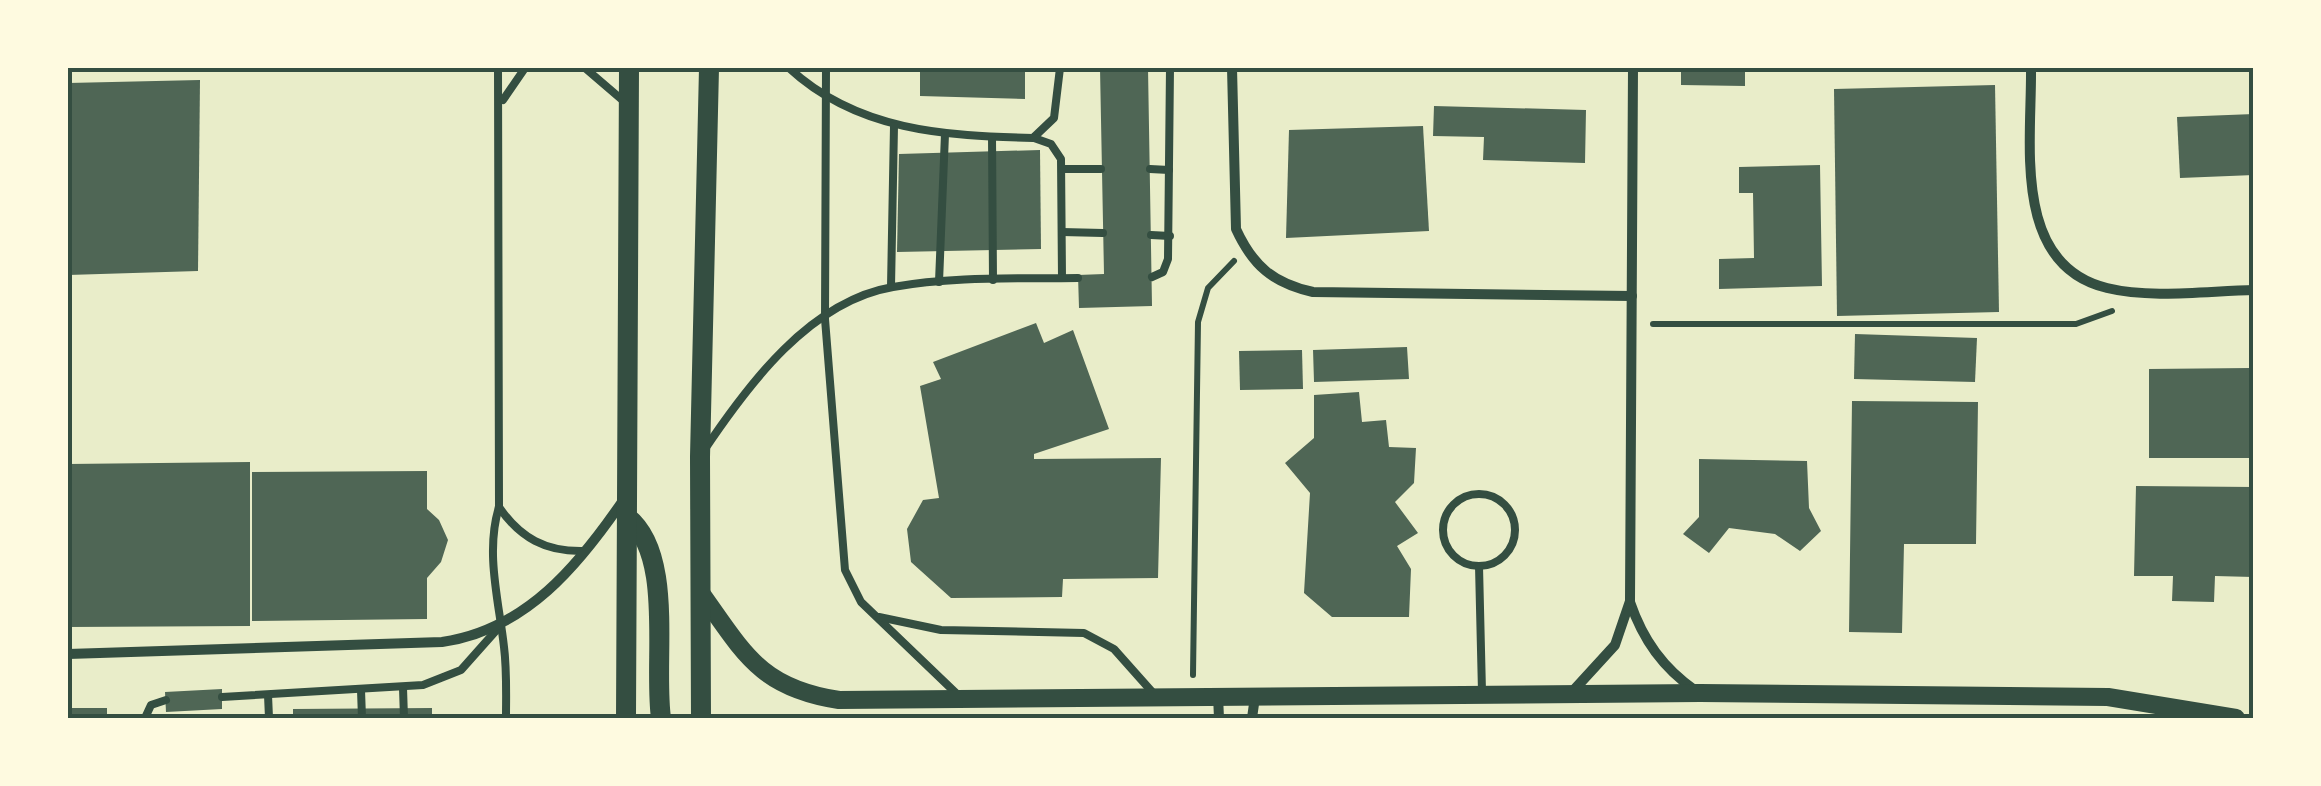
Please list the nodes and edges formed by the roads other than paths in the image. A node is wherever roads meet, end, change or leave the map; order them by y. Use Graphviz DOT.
graph roads {
  1 [pos="498,68"];
  2 [pos="525,68"];
  3 [pos="584,68"];
  4 [pos="709,68"];
  5 [pos="789,68"];
  6 [pos="826,68"];
  7 [pos="1060,68"];
  8 [pos="1170,68"];
  9 [pos="1232,68"];
  10 [pos="1634,68"];
  11 [pos="2031,68"];
  12 [pos="625,71"];
  13 [pos="826,96"];
  14 [pos="501,104"];
  15 [pos="631,108"];
  16 [pos="894,126"];
  17 [pos="945,134"];
  18 [pos="992,138"];
  19 [pos="1034,138"];
  20 [pos="1062,168"];
  21 [pos="1102,169"];
  22 [pos="1150,169"];
  23 [pos="1170,170"];
  24 [pos="1062,232"];
  25 [pos="1102,233"];
  26 [pos="1151,235"];
  27 [pos="1170,236"];
  28 [pos="1152,277"];
  29 [pos="1062,278"];
  30 [pos="1078,278"];
  31 [pos="993,280"];
  32 [pos="939,282"];
  33 [pos="891,287"];
  34 [pos="2254,290"];
  35 [pos="1632,296"];
  36 [pos="825,318"];
  37 [pos="700,457"];
  38 [pos="628,494"];
  39 [pos="499,507"];
  40 [pos="628,516"];
  41 [pos="584,551"];
  42 [pos="1479,566"];
  43 [pos="700,592"];
  44 [pos="1630,601"];
  45 [pos="874,616"];
  46 [pos="502,625"];
  47 [pos="68,654"];
  48 [pos="403,688"];
  49 [pos="361,690"];
  50 [pos="1700,693"];
  51 [pos="1568,694"];
  52 [pos="268,695"];
  53 [pos="1482,695"];
  54 [pos="1218,696"];
  55 [pos="222,697"];
  56 [pos="1157,697"];
  57 [pos="1254,697"];
  58 [pos="963,699"];
  59 [pos="166,700"];
  60 [pos="145,718"];
  61 [pos="269,718"];
  62 [pos="362,718"];
  63 [pos="404,718"];
  64 [pos="506,718"];
  65 [pos="626,718"];
  66 [pos="660,718"];
  67 [pos="701,718"];
  68 [pos="1219,718"];
  69 [pos="1252,718"];
  70 [pos="2236,718"];
  1 -- 14 [label="lane"];
  2 -- 14 [label="lane"];
  3 -- 15 [label="lane"];
  4 -- 37 [label="main road"];
  5 -- 13 [label="lane"];
  6 -- 13 [label="lane"];
  7 -- 19 [label="lane"];
  8 -- 23 [label="lane"];
  9 -- 35 [label="street"];
  10 -- 35 [label="street"];
  11 -- 34 [label="street"];
  12 -- 15 [label="main road"];
  13 -- 16 [label="lane"];
  13 -- 36 [label="lane"];
  14 -- 39 [label="lane"];
  15 -- 38 [label="main road"];
  16 -- 17 [label="lane"];
  16 -- 33 [label="lane"];
  17 -- 18 [label="lane"];
  17 -- 32 [label="lane"];
  18 -- 19 [label="lane"];
  18 -- 31 [label="lane"];
  19 -- 20 [label="lane"];
  20 -- 21 [label="lane"];
  20 -- 24 [label="lane"];
  22 -- 23 [label="lane"];
  23 -- 27 [label="lane"];
  24 -- 25 [label="lane"];
  24 -- 29 [label="lane"];
  26 -- 27 [label="lane"];
  27 -- 28 [label="lane"];
  29 -- 30 [label="lane"];
  29 -- 31 [label="lane"];
  31 -- 32 [label="lane"];
  32 -- 33 [label="lane"];
  33 -- 36 [label="lane"];
  35 -- 44 [label="street"];
  36 -- 37 [label="lane"];
  36 -- 45 [label="lane"];
  37 -- 43 [label="main road"];
  38 -- 40 [label="main road"];
  38 -- 41 [label="street"];
  39 -- 41 [label="lane"];
  39 -- 46 [label="lane"];
  40 -- 65 [label="main road"];
  40 -- 66 [label="main road"];
  41 -- 46 [label="street"];
  42 -- 42 [label="lane"];
  42 -- 53 [label="lane"];
  43 -- 58 [label="street"];
  43 -- 67 [label="main road"];
  44 -- 50 [label="street"];
  44 -- 51 [label="street"];
  45 -- 56 [label="lane"];
  45 -- 58 [label="lane"];
  46 -- 47 [label="street"];
  46 -- 48 [label="lane"];
  46 -- 64 [label="lane"];
  48 -- 49 [label="lane"];
  48 -- 63 [label="lane"];
  49 -- 52 [label="lane"];
  49 -- 62 [label="lane"];
  50 -- 51 [label="street"];
  50 -- 70 [label="street"];
  51 -- 53 [label="street"];
  52 -- 55 [label="lane"];
  52 -- 61 [label="lane"];
  53 -- 57 [label="street"];
  54 -- 56 [label="street"];
  54 -- 57 [label="street"];
  54 -- 68 [label="street"];
  56 -- 58 [label="street"];
  57 -- 69 [label="street"];
  59 -- 60 [label="lane"];
}
